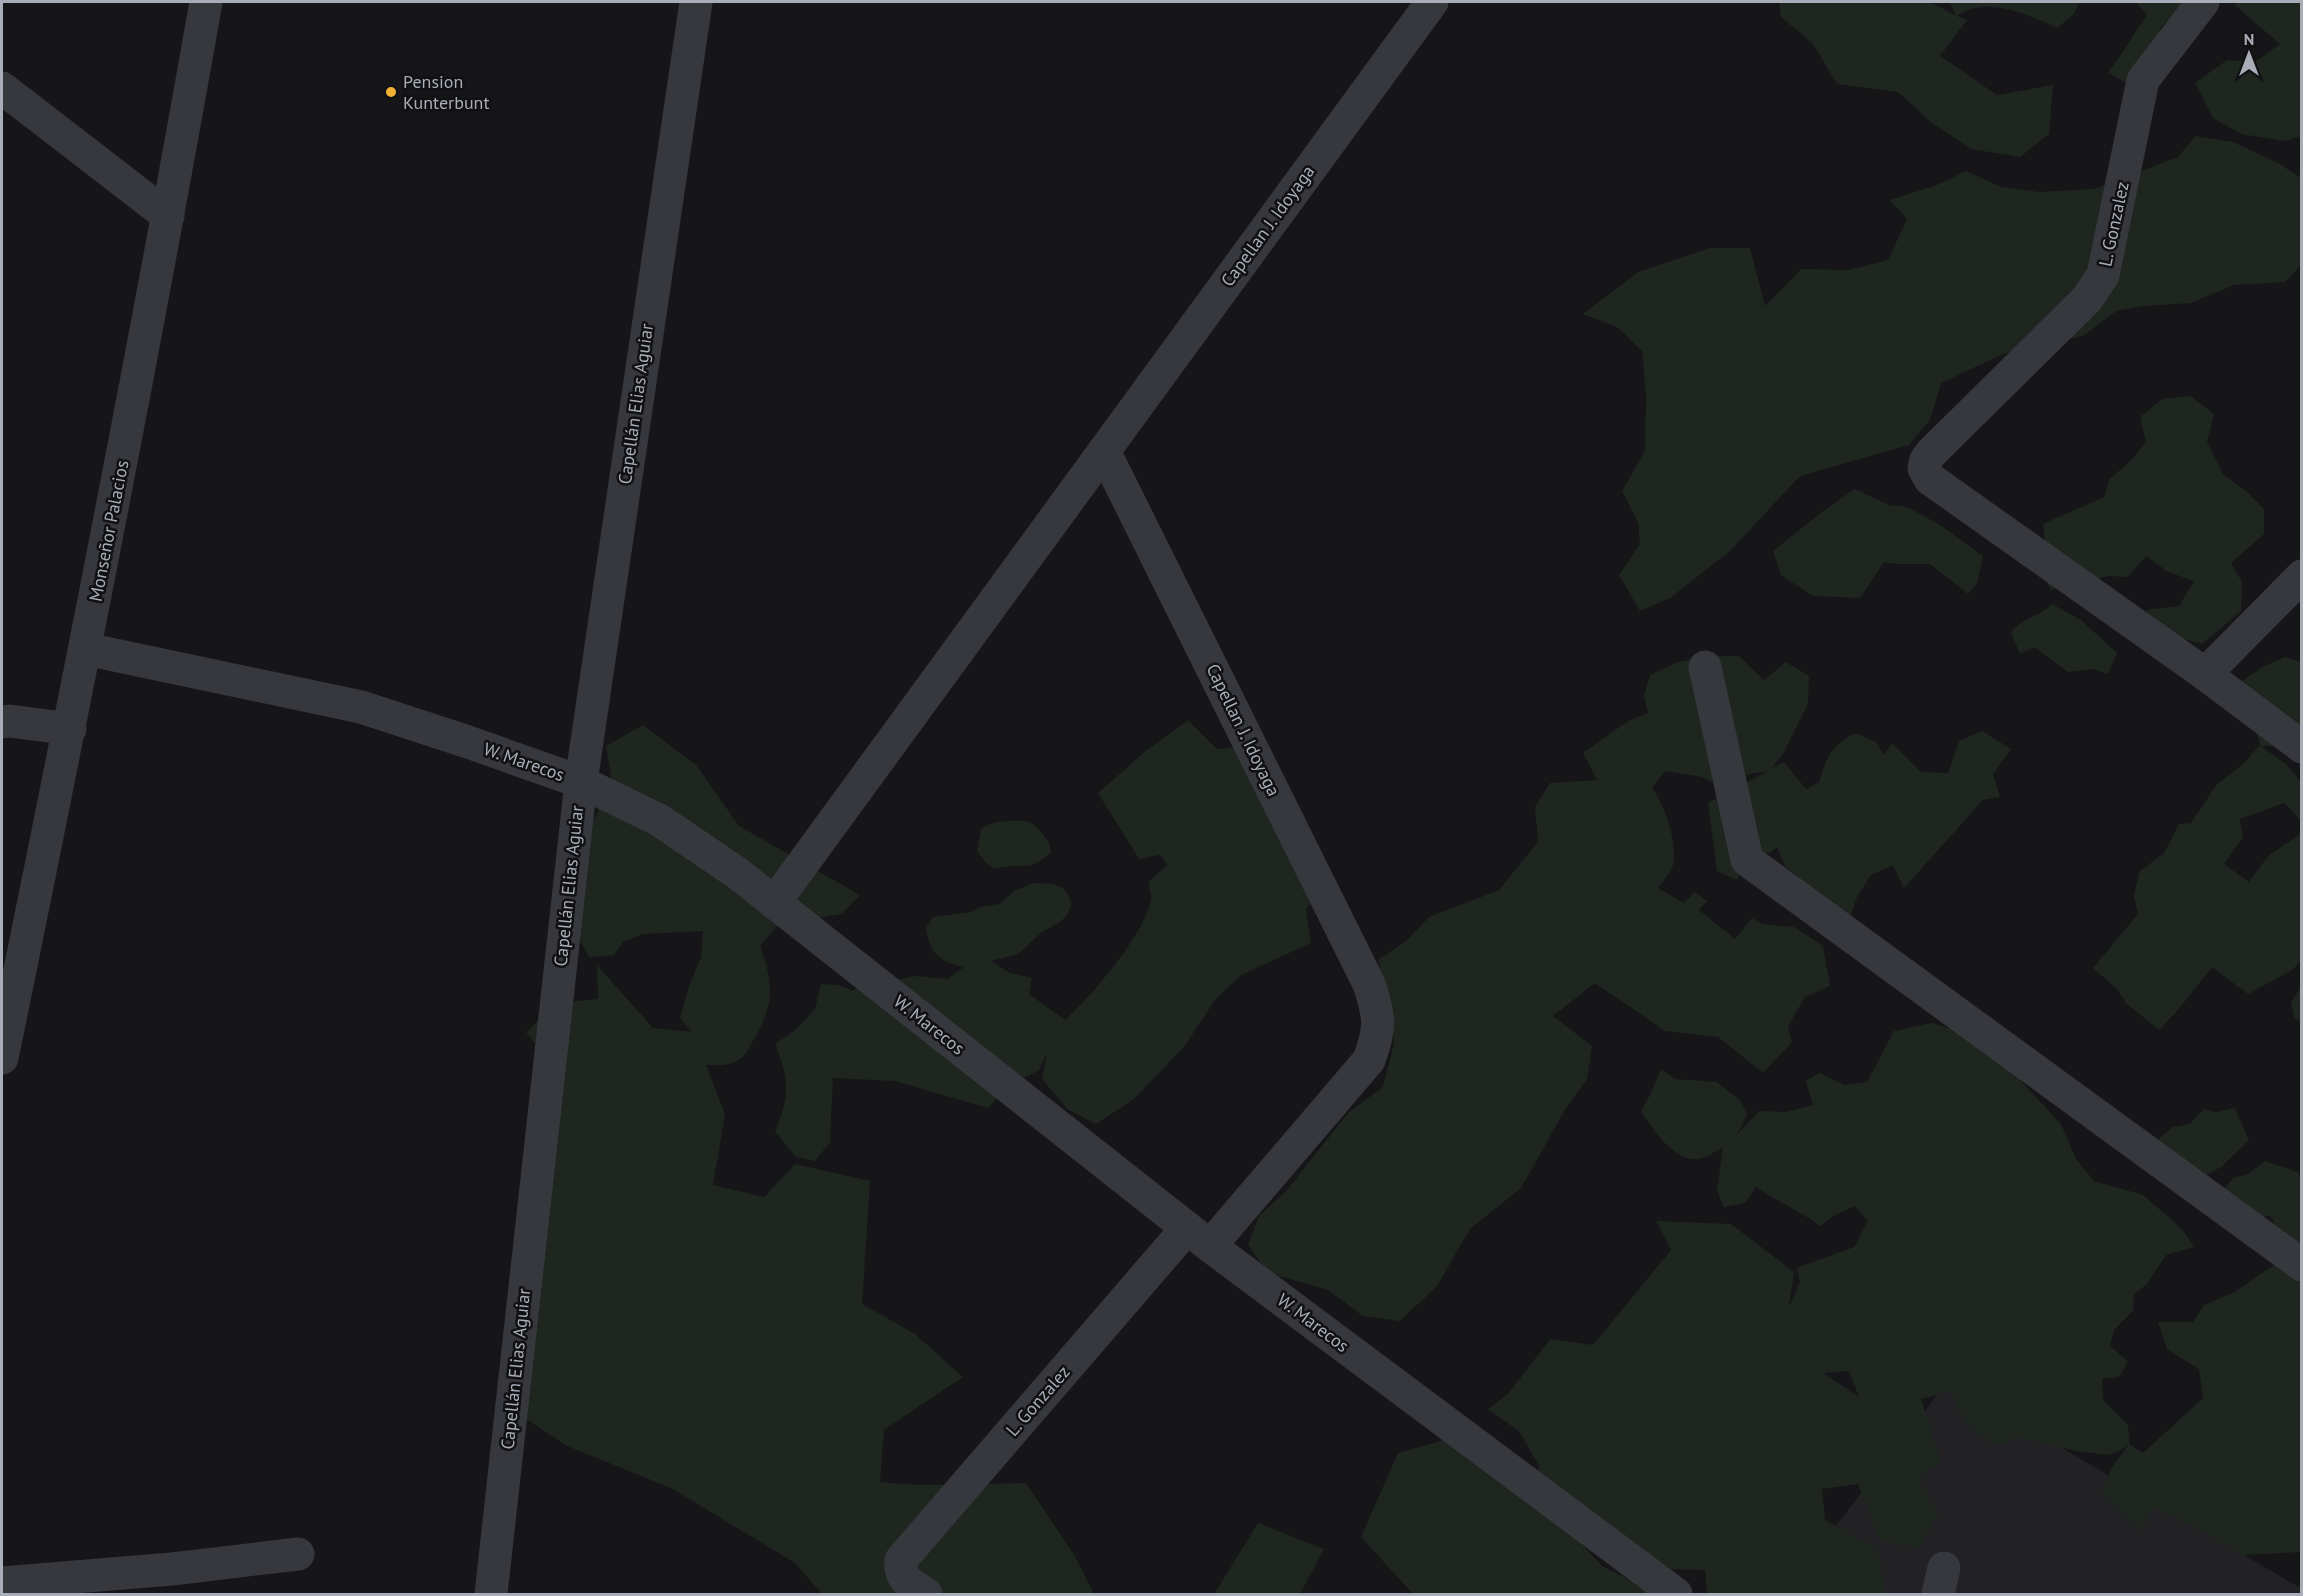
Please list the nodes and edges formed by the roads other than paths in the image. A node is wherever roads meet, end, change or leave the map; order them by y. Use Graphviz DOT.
graph roads {
  1 [pos="206,2"];
  2 [pos="696,2"];
  3 [pos="1432,2"];
  4 [pos="2203,2"];
  5 [pos="2,88"];
  6 [pos="168,216"];
  7 [pos="1104,451"];
  8 [pos="2301,576"];
  9 [pos="86,649"];
  10 [pos="1705,668"];
  11 [pos="2205,674"];
  12 [pos="2,722"];
  13 [pos="70,729"];
  14 [pos="2301,747"];
  15 [pos="581,782"];
  16 [pos="774,903"];
  17 [pos="1378,1011"];
  18 [pos="2,1058"];
  19 [pos="1198,1237"];
  20 [pos="2301,1264"];
  21 [pos="298,1554"];
  22 [pos="2,1583"];
  23 [pos="915,1587"];
  24 [pos="491,1594"];
  25 [pos="1676,1594"];
  1 -- 6 [label="street, Monseñor Palacios"];
  2 -- 15 [label="street, Capellán Elias Aguiar"];
  3 -- 7 [label="street, Capellan J. Idoyaga"];
  4 -- 11 [label="street, L. Gonzalez"];
  5 -- 6 [label="street"];
  6 -- 9 [label="street, Monseñor Palacios"];
  7 -- 16 [label="street, Capellan J. Idoyaga"];
  7 -- 17 [label="street, Capellan J. Idoyaga"];
  8 -- 11 [label="street"];
  9 -- 13 [label="street, Monseñor Palacios"];
  9 -- 15 [label="street, W. Marecos"];
  10 -- 20 [label="street"];
  11 -- 14 [label="street"];
  12 -- 13 [label="street"];
  13 -- 18 [label="street, Monseñor Palacios"];
  15 -- 16 [label="street, W. Marecos"];
  15 -- 24 [label="street, Capellán Elias Aguiar"];
  16 -- 19 [label="street, W. Marecos"];
  17 -- 19 [label="street, L. Gonzalez"];
  19 -- 23 [label="street, L. Gonzalez"];
  19 -- 25 [label="street, W. Marecos"];
  21 -- 22 [label="street"];
}
